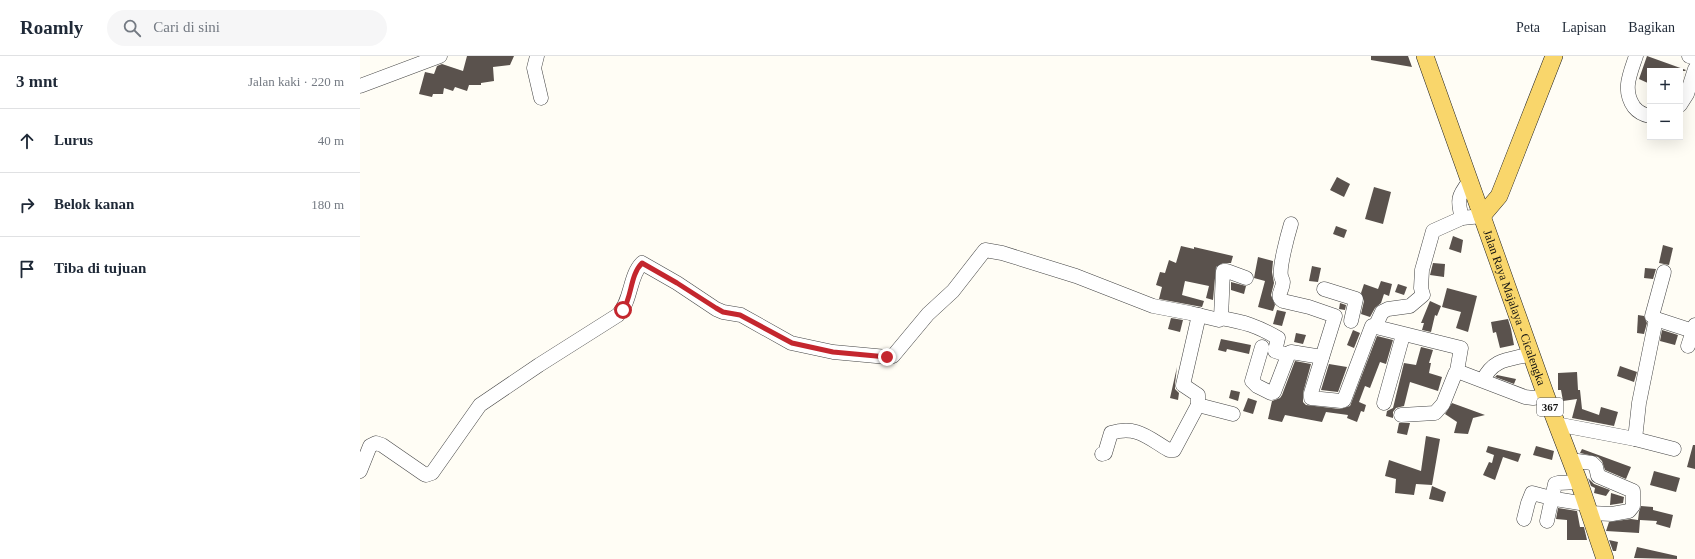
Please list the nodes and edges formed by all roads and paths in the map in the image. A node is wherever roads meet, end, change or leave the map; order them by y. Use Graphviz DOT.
graph roads {
  1 [pos="440,56"];
  2 [pos="537,56"];
  3 [pos="1425,56"];
  4 [pos="1554,56"];
  5 [pos="1636,56"];
  6 [pos="1689,56"];
  7 [pos="1695,58"];
  8 [pos="1695,69"];
  9 [pos="360,86"];
  10 [pos="541,98"];
  11 [pos="1681,104"];
  12 [pos="1647,115"];
  13 [pos="1469,182"];
  14 [pos="1482,216"];
  15 [pos="1462,218"];
  16 [pos="1290,224"];
  17 [pos="1664,272"];
  18 [pos="1246,278"];
  19 [pos="1324,289"];
  20 [pos="1199,315"];
  21 [pos="1335,316"];
  22 [pos="1221,318"];
  23 [pos="1656,319"];
  24 [pos="1351,321"];
  25 [pos="1374,327"];
  26 [pos="1694,328"];
  27 [pos="1403,335"];
  28 [pos="1688,346"];
  29 [pos="1262,347"];
  30 [pos="1531,354"];
  31 [pos="1287,355"];
  32 [pos="1322,357"];
  33 [pos="1458,371"];
  34 [pos="1483,380"];
  35 [pos="1546,396"];
  36 [pos="1384,403"];
  37 [pos="1198,405"];
  38 [pos="1234,414"];
  39 [pos="1402,415"];
  40 [pos="1556,424"];
  41 [pos="1635,439"];
  42 [pos="1674,449"];
  43 [pos="1102,454"];
  44 [pos="1570,460"];
  45 [pos="360,471"];
  46 [pos="1579,482"];
  47 [pos="1551,498"];
  48 [pos="1588,508"];
  49 [pos="1524,519"];
  50 [pos="1547,521"];
  51 [pos="1605,559"];
  1 -- 9 [label="street"];
  2 -- 10 [label="street"];
  3 -- 13 [label="main road, Jalan Raya Majalaya - Cicalengka / 367"];
  4 -- 14 [label="main road"];
  5 -- 12 [label="street"];
  6 -- 7 [label="street"];
  8 -- 11 [label="street"];
  13 -- 14 [label="main road, Jalan Raya Majalaya - Cicalengka / 367"];
  13 -- 15 [label="street"];
  14 -- 15 [label="street"];
  14 -- 30 [label="main road, Jalan Raya Majalaya - Cicalengka / 367"];
  15 -- 25 [label="street"];
  16 -- 21 [label="street"];
  17 -- 23 [label="street"];
  18 -- 22 [label="street"];
  19 -- 24 [label="street"];
  20 -- 22 [label="street"];
  20 -- 37 [label="street"];
  20 -- 45 [label="street"];
  21 -- 24 [label="street"];
  21 -- 32 [label="street"];
  22 -- 31 [label="street"];
  23 -- 26 [label="street"];
  23 -- 41 [label="street"];
  24 -- 25 [label="street"];
  25 -- 27 [label="street"];
  25 -- 32 [label="street"];
  26 -- 28 [label="street"];
  27 -- 33 [label="street"];
  27 -- 36 [label="street"];
  29 -- 31 [label="street"];
  30 -- 34 [label="street"];
  30 -- 35 [label="main road, Jalan Raya Majalaya - Cicalengka / 367"];
  31 -- 32 [label="street"];
  33 -- 34 [label="street"];
  33 -- 39 [label="street"];
  34 -- 35 [label="street"];
  35 -- 40 [label="main road, Jalan Raya Majalaya - Cicalengka / 367"];
  37 -- 38 [label="street"];
  37 -- 43 [label="street"];
  40 -- 41 [label="street"];
  40 -- 44 [label="main road, Jalan Raya Majalaya - Cicalengka / 367"];
  41 -- 42 [label="street"];
  44 -- 46 [label="main road, Jalan Raya Majalaya - Cicalengka / 367"];
  44 -- 48 [label="street"];
  46 -- 47 [label="street"];
  46 -- 48 [label="main road, Jalan Raya Majalaya - Cicalengka / 367"];
  47 -- 48 [label="street"];
  47 -- 49 [label="street"];
  47 -- 50 [label="street"];
  48 -- 51 [label="main road, Jalan Raya Majalaya - Cicalengka / 367"];
}
